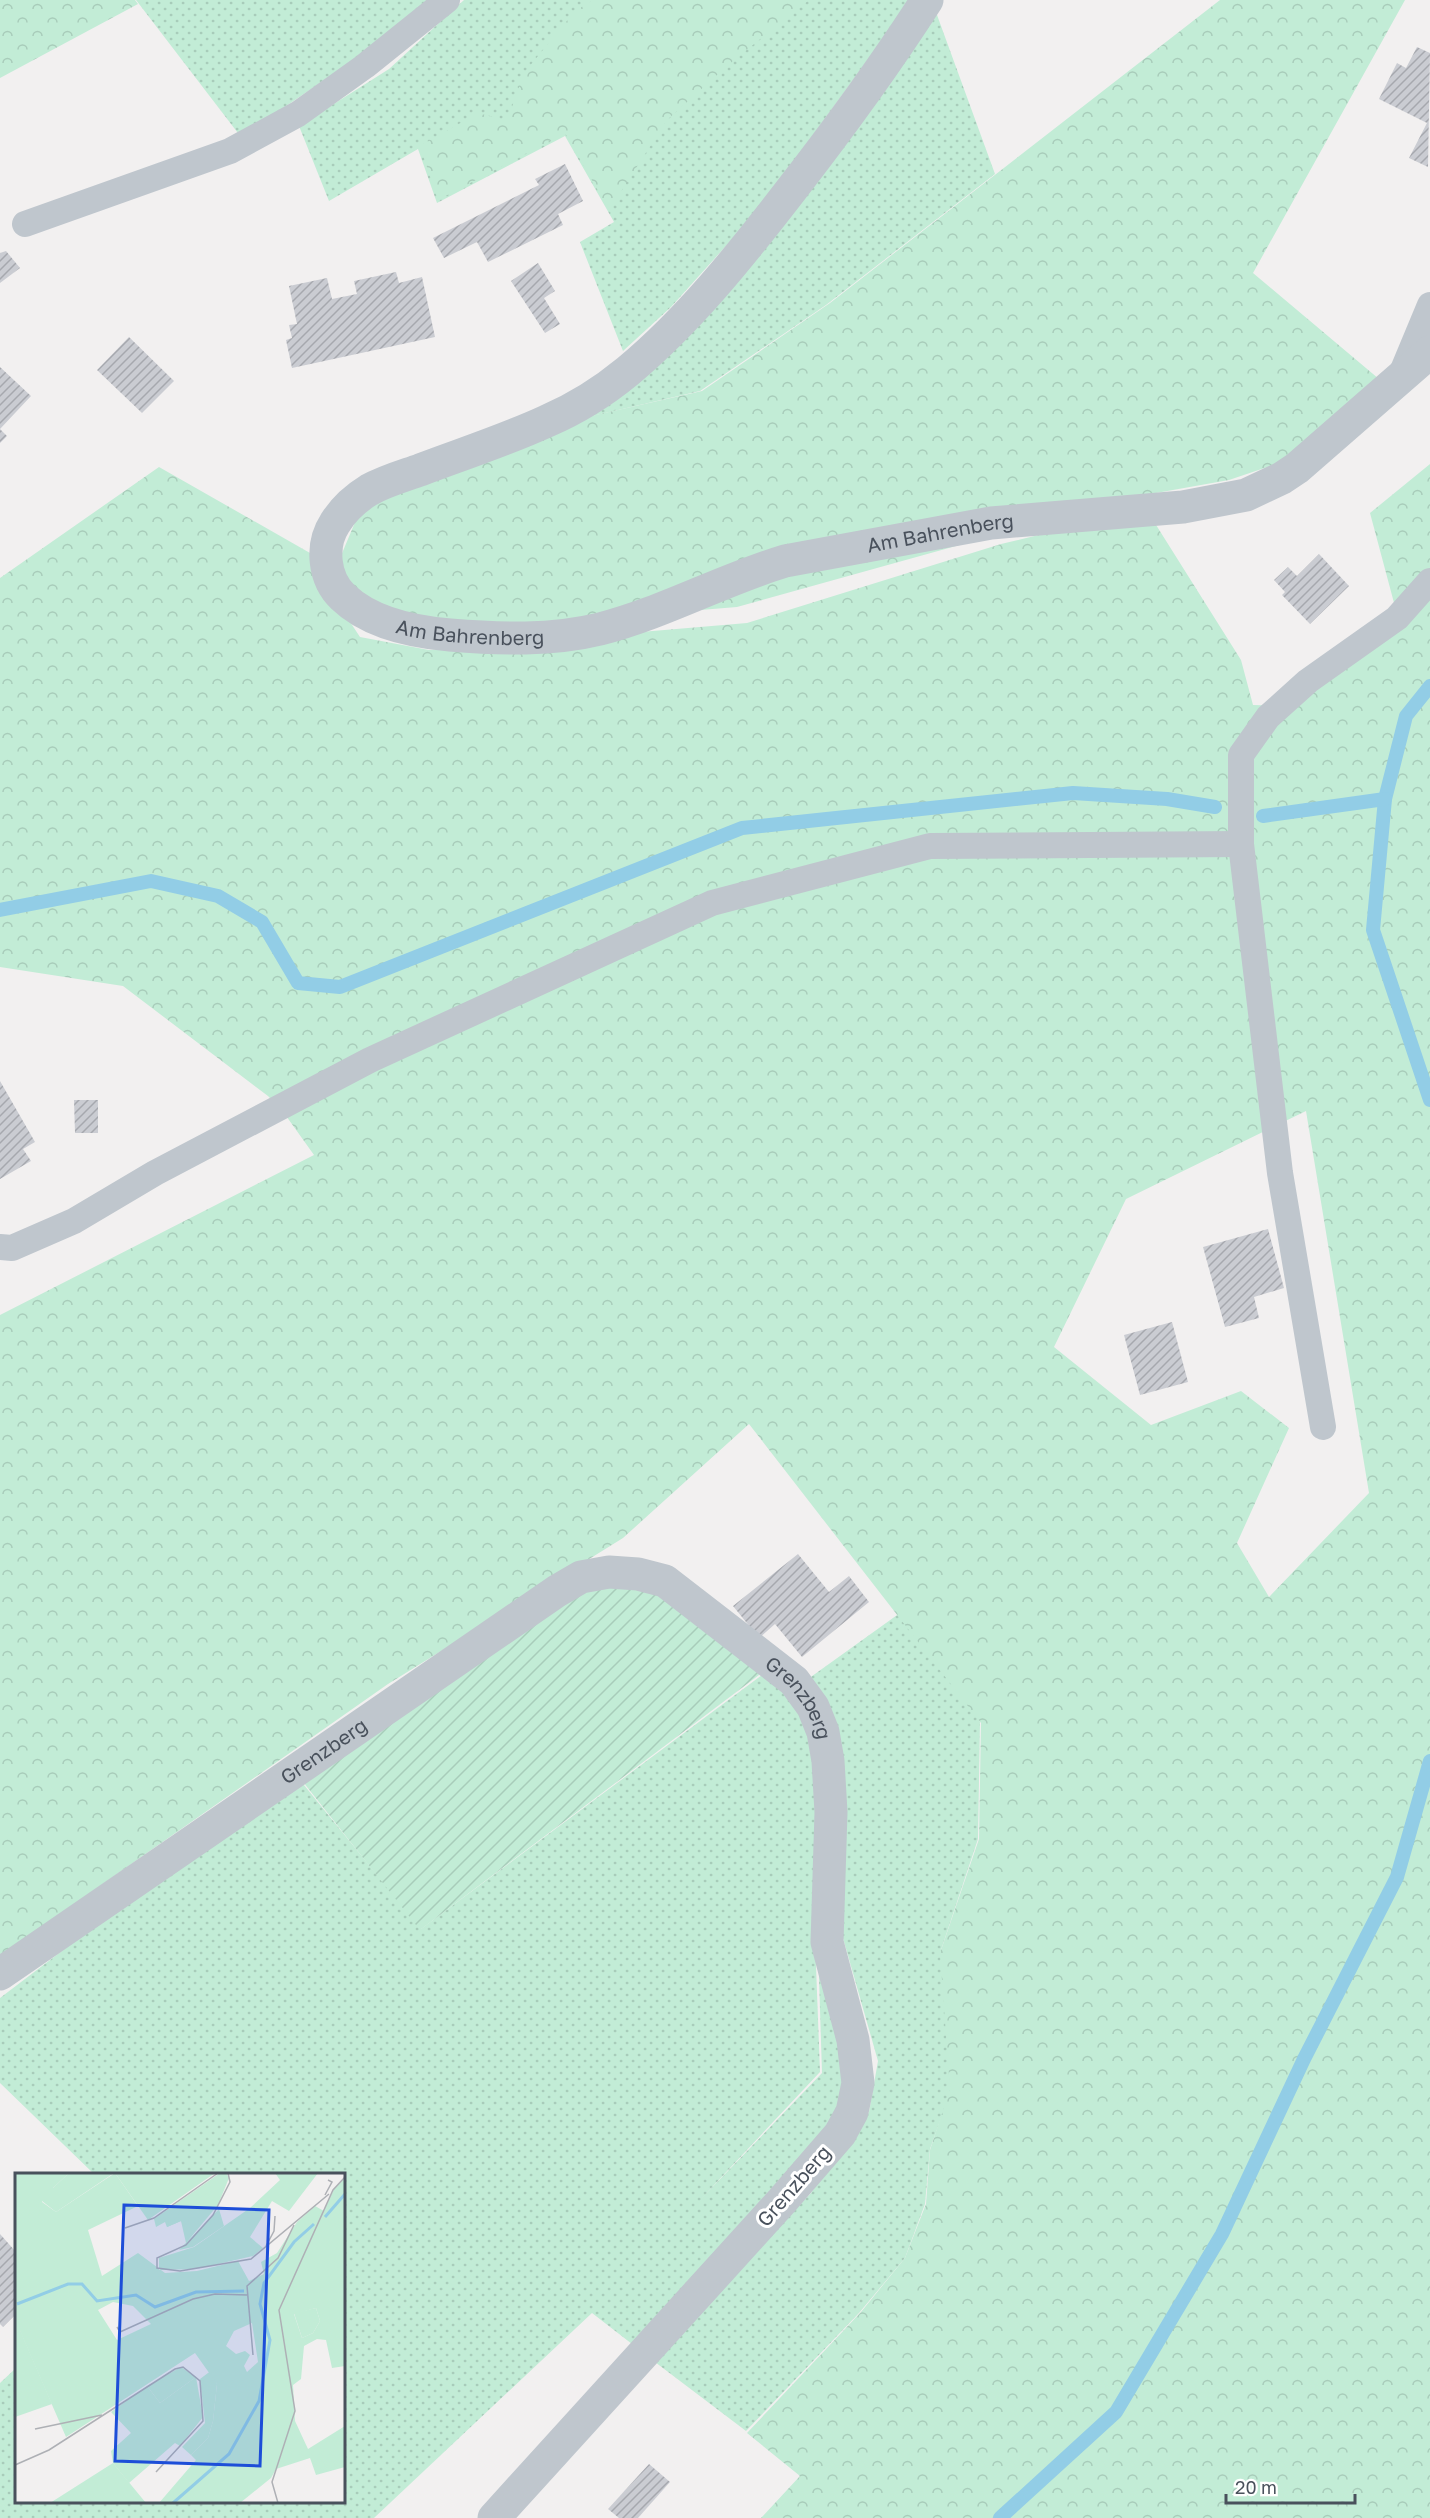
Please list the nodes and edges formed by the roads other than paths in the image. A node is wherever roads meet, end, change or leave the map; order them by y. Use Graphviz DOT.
graph roads {
  1 [pos="447,0"];
  2 [pos="927,0"];
  3 [pos="25,224"];
  4 [pos="1430,305"];
  5 [pos="1430,352"];
  6 [pos="1400,378"];
  7 [pos="1430,581"];
  8 [pos="1241,844"];
  9 [pos="0,1247"];
  10 [pos="1323,1427"];
  11 [pos="0,1974"];
  12 [pos="494,2518"];
  1 -- 3 [label="lane"];
  2 -- 6 [label="street, Am Bahrenberg"];
  4 -- 6 [label="lane"];
  5 -- 6 [label="street, Am Bahrenberg"];
  7 -- 8 [label="lane"];
  8 -- 9 [label="lane"];
  8 -- 10 [label="lane"];
  11 -- 12 [label="street, Grenzberg"];
}
